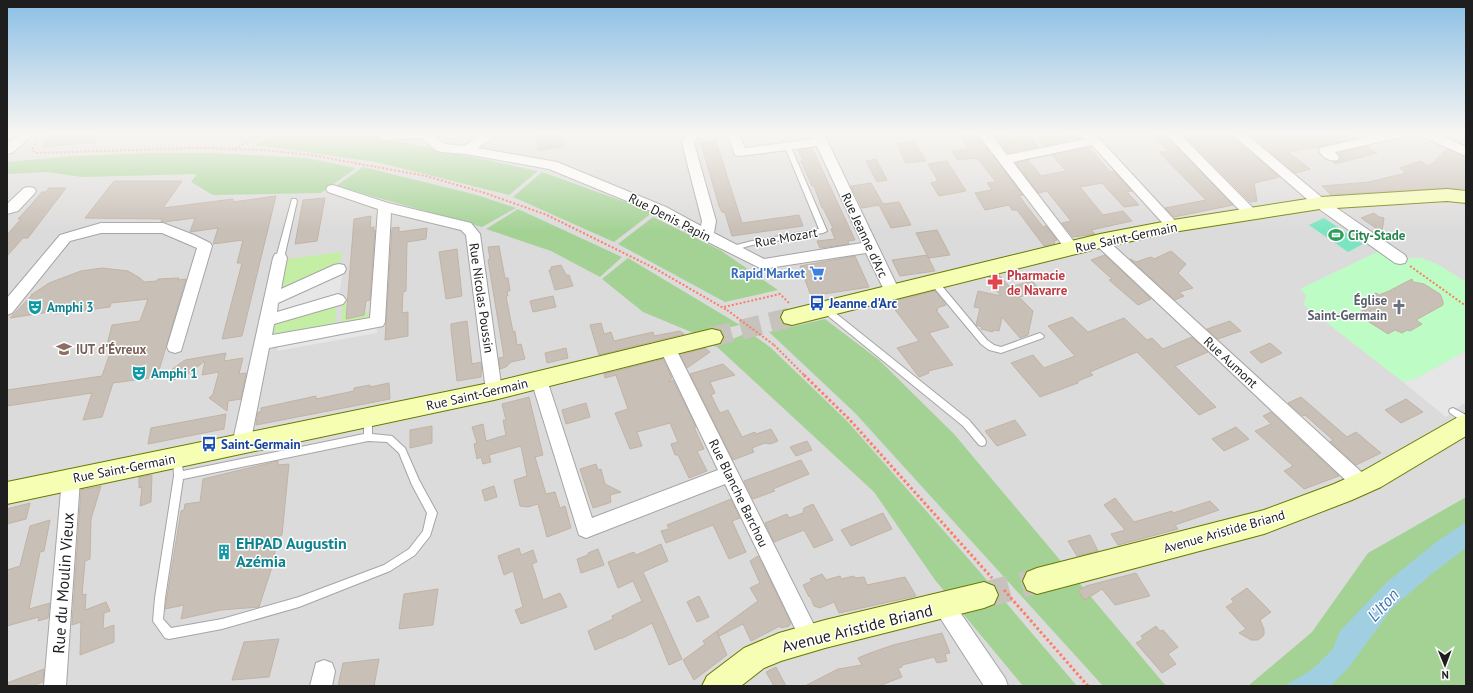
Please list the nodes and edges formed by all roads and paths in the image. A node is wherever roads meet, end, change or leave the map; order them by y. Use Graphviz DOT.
graph roads {
  1 [pos="379,166"];
  2 [pos="555,166"];
  3 [pos="694,166"];
  4 [pos="796,166"];
  5 [pos="833,166"];
  6 [pos="1009,166"];
  7 [pos="1118,166"];
  8 [pos="1204,166"];
  9 [pos="1276,166"];
  10 [pos="333,189"];
  11 [pos="29,191"];
  12 [pos="1466,197"];
  13 [pos="294,201"];
  14 [pos="1320,203"];
  15 [pos="384,207"];
  16 [pos="9,210"];
  17 [pos="1251,214"];
  18 [pos="1174,226"];
  19 [pos="707,236"];
  20 [pos="1100,241"];
  21 [pos="871,247"];
  22 [pos="1072,248"];
  23 [pos="732,249"];
  24 [pos="280,258"];
  25 [pos="1400,258"];
  26 [pos="339,269"];
  27 [pos="934,282"];
  28 [pos="892,292"];
  29 [pos="271,300"];
  30 [pos="338,300"];
  31 [pos="1466,306"];
  32 [pos="723,308"];
  33 [pos="825,308"];
  34 [pos="7,309"];
  35 [pos="795,316"];
  36 [pos="267,320"];
  37 [pos="1040,336"];
  38 [pos="712,337"];
  39 [pos="262,343"];
  40 [pos="175,348"];
  41 [pos="668,349"];
  42 [pos="539,380"];
  43 [pos="494,391"];
  44 [pos="1459,417"];
  45 [pos="1466,420"];
  46 [pos="368,427"];
  47 [pos="982,442"];
  48 [pos="241,445"];
  49 [pos="178,467"];
  50 [pos="730,474"];
  51 [pos="71,479"];
  52 [pos="1362,484"];
  53 [pos="7,493"];
  54 [pos="1037,581"];
  55 [pos="992,587"];
  56 [pos="944,606"];
  57 [pos="810,638"];
  58 [pos="55,686"];
  59 [pos="717,686"];
  60 [pos="997,686"];
  61 [pos="1088,686"];
  1 -- 32 [label="path"];
  2 -- 19 [label="street, Rue Denis Papin"];
  3 -- 19 [label="street"];
  4 -- 23 [label="lane, Rue Mozart"];
  5 -- 21 [label="street, Rue Jeanne d'Arc"];
  6 -- 22 [label="street"];
  7 -- 18 [label="street"];
  8 -- 17 [label="street"];
  9 -- 14 [label="street"];
  10 -- 15 [label="street, Rue Nicolas Poussin"];
  11 -- 16 [label="street"];
  12 -- 14 [label="street, Rue Saint-Germain"];
  13 -- 24 [label="lane"];
  14 -- 17 [label="street, Rue Saint-Germain"];
  14 -- 25 [label="street"];
  15 -- 39 [label="street"];
  15 -- 43 [label="street, Rue Nicolas Poussin"];
  17 -- 18 [label="street, Rue Saint-Germain"];
  18 -- 20 [label="street, Rue Saint-Germain"];
  19 -- 23 [label="street, Rue Denis Papin"];
  20 -- 22 [label="street, Rue Saint-Germain"];
  20 -- 52 [label="street, Rue Aumont"];
  21 -- 23 [label="street, Rue Denis Papin"];
  21 -- 28 [label="street, Rue Jeanne d'Arc"];
  22 -- 27 [label="street, Rue Saint-Germain"];
  24 -- 29 [label="street"];
  25 -- 31 [label="path"];
  26 -- 29 [label="street"];
  27 -- 28 [label="street, Rue Saint-Germain"];
  27 -- 37 [label="lane"];
  28 -- 33 [label="street, Rue Saint-Germain"];
  29 -- 36 [label="street"];
  30 -- 36 [label="street"];
  32 -- 35 [label="path"];
  32 -- 55 [label="path, bridge"];
  33 -- 35 [label="street, Rue Saint-Germain"];
  33 -- 47 [label="lane"];
  34 -- 40 [label="street"];
  36 -- 39 [label="street"];
  38 -- 41 [label="street, Rue Saint-Germain"];
  39 -- 48 [label="street"];
  41 -- 42 [label="street, Rue Saint-Germain"];
  41 -- 50 [label="street, Rue Blanche Barchou"];
  42 -- 43 [label="street, Rue Saint-Germain"];
  42 -- 50 [label="street"];
  43 -- 46 [label="street, Rue Saint-Germain"];
  44 -- 45 [label="lane"];
  44 -- 52 [label="street, Avenue Aristide Briand"];
  46 -- 48 [label="street, Rue Saint-Germain"];
  46 -- 49 [label="lane"];
  46 -- 49 [label="lane"];
  48 -- 49 [label="street, Rue Saint-Germain"];
  49 -- 51 [label="street, Rue Saint-Germain"];
  50 -- 57 [label="street, Rue Blanche Barchou"];
  51 -- 53 [label="street, Rue Saint-Germain"];
  51 -- 58 [label="street, Rue du Moulin Vieux"];
  52 -- 54 [label="street, Avenue Aristide Briand"];
  55 -- 56 [label="street, Avenue Aristide Briand"];
  55 -- 61 [label="path"];
  56 -- 57 [label="street, Avenue Aristide Briand"];
  56 -- 60 [label="street"];
  57 -- 59 [label="street, Avenue Aristide Briand"];
}
